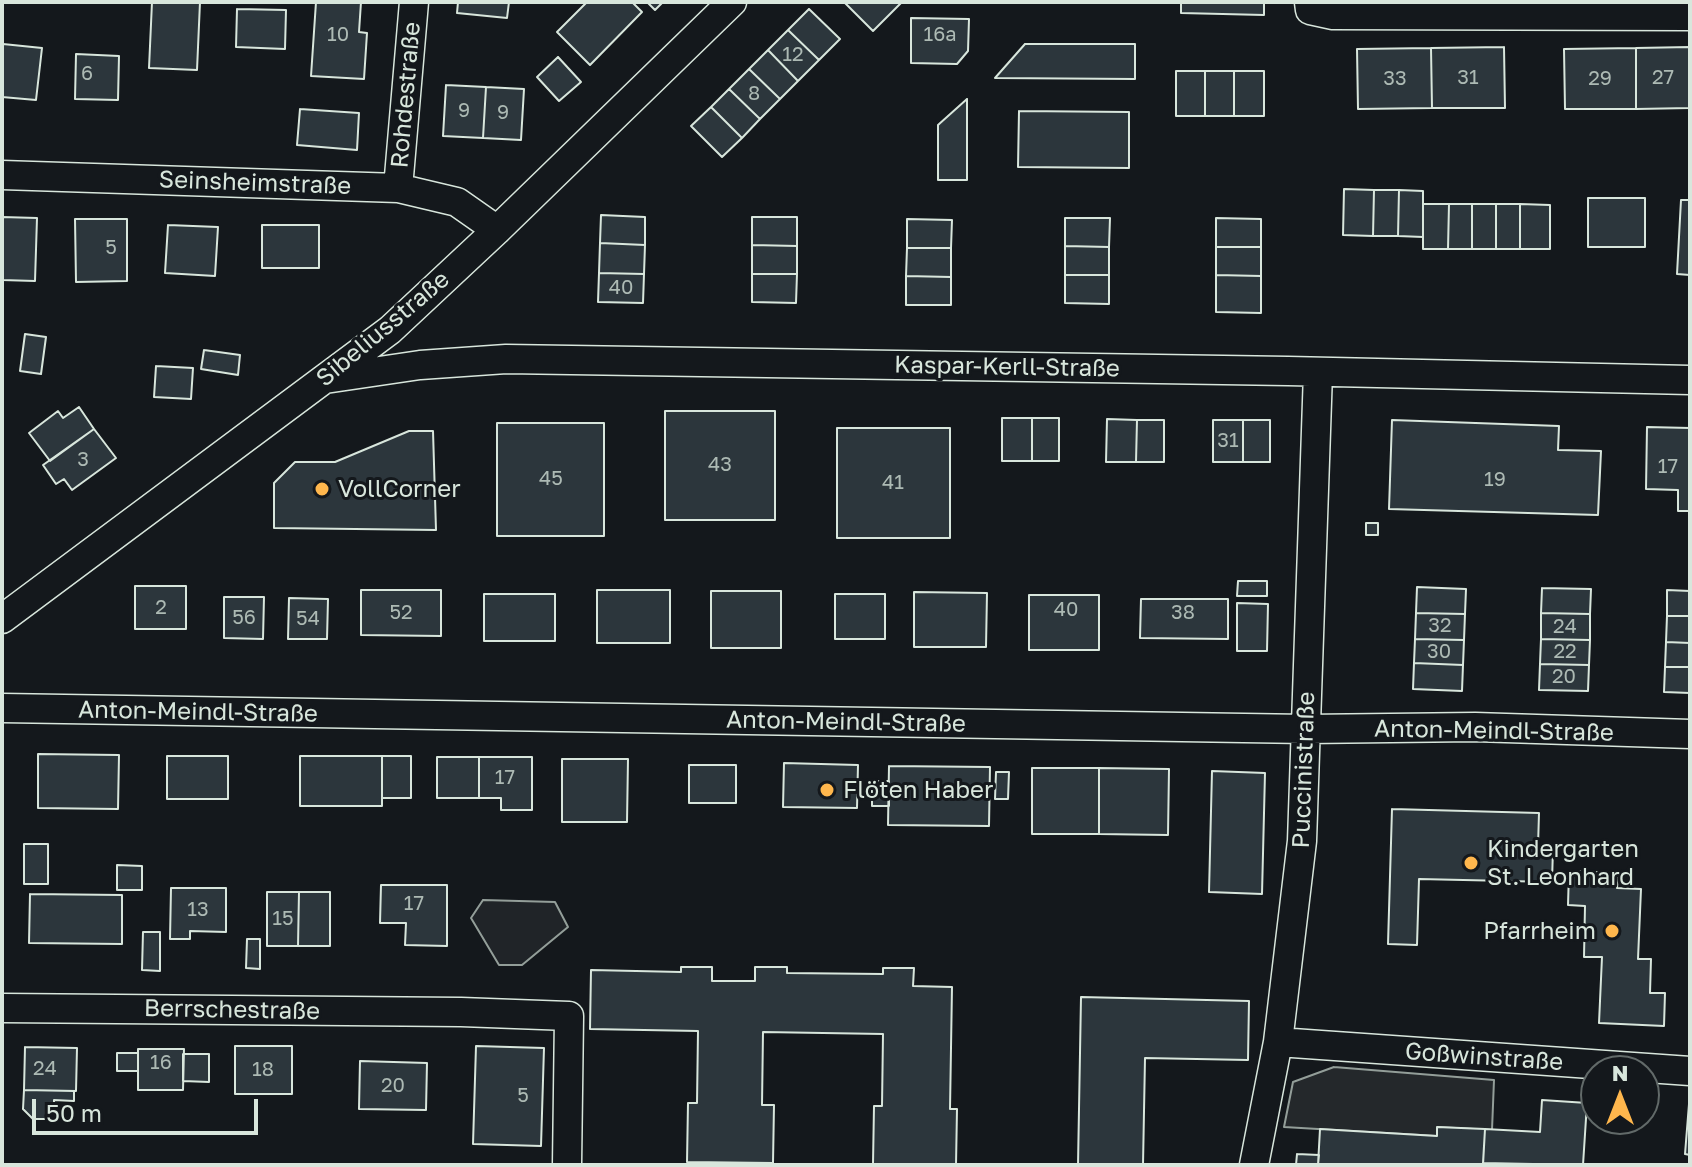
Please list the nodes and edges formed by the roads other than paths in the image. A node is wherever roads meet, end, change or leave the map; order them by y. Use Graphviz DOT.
graph roads {
  1 [pos="414,2"];
  2 [pos="732,2"];
  3 [pos="1309,2"];
  4 [pos="1690,16"];
  5 [pos="2,175"];
  6 [pos="398,188"];
  7 [pos="497,230"];
  8 [pos="1318,372"];
  9 [pos="325,379"];
  10 [pos="1690,380"];
  11 [pos="2,619"];
  12 [pos="2,708"];
  13 [pos="1306,729"];
  14 [pos="1690,734"];
  15 [pos="2,1008"];
  16 [pos="1278,1042"];
  17 [pos="1690,1071"];
  18 [pos="567,1165"];
  19 [pos="1254,1165"];
  1 -- 6 [label="street, Rohdestraße"];
  2 -- 7 [label="street, Sibeliusstraße"];
  3 -- 4 [label="street"];
  5 -- 6 [label="street, Seinsheimstraße"];
  6 -- 7 [label="street, Seinsheimstraße"];
  7 -- 9 [label="street, Sibeliusstraße"];
  8 -- 9 [label="street, Kaspar-Kerll-Straße"];
  8 -- 10 [label="street, Kaspar-Kerll-Straße"];
  8 -- 13 [label="street, Puccinistraße"];
  9 -- 11 [label="street, Sibeliusstraße"];
  12 -- 13 [label="street, Anton-Meindl-Straße"];
  13 -- 14 [label="street, Anton-Meindl-Straße"];
  13 -- 16 [label="street, Puccinistraße"];
  15 -- 18 [label="street, Berrschestraße"];
  16 -- 17 [label="street, Goßwinstraße"];
  16 -- 19 [label="street, Puccinistraße"];
}
